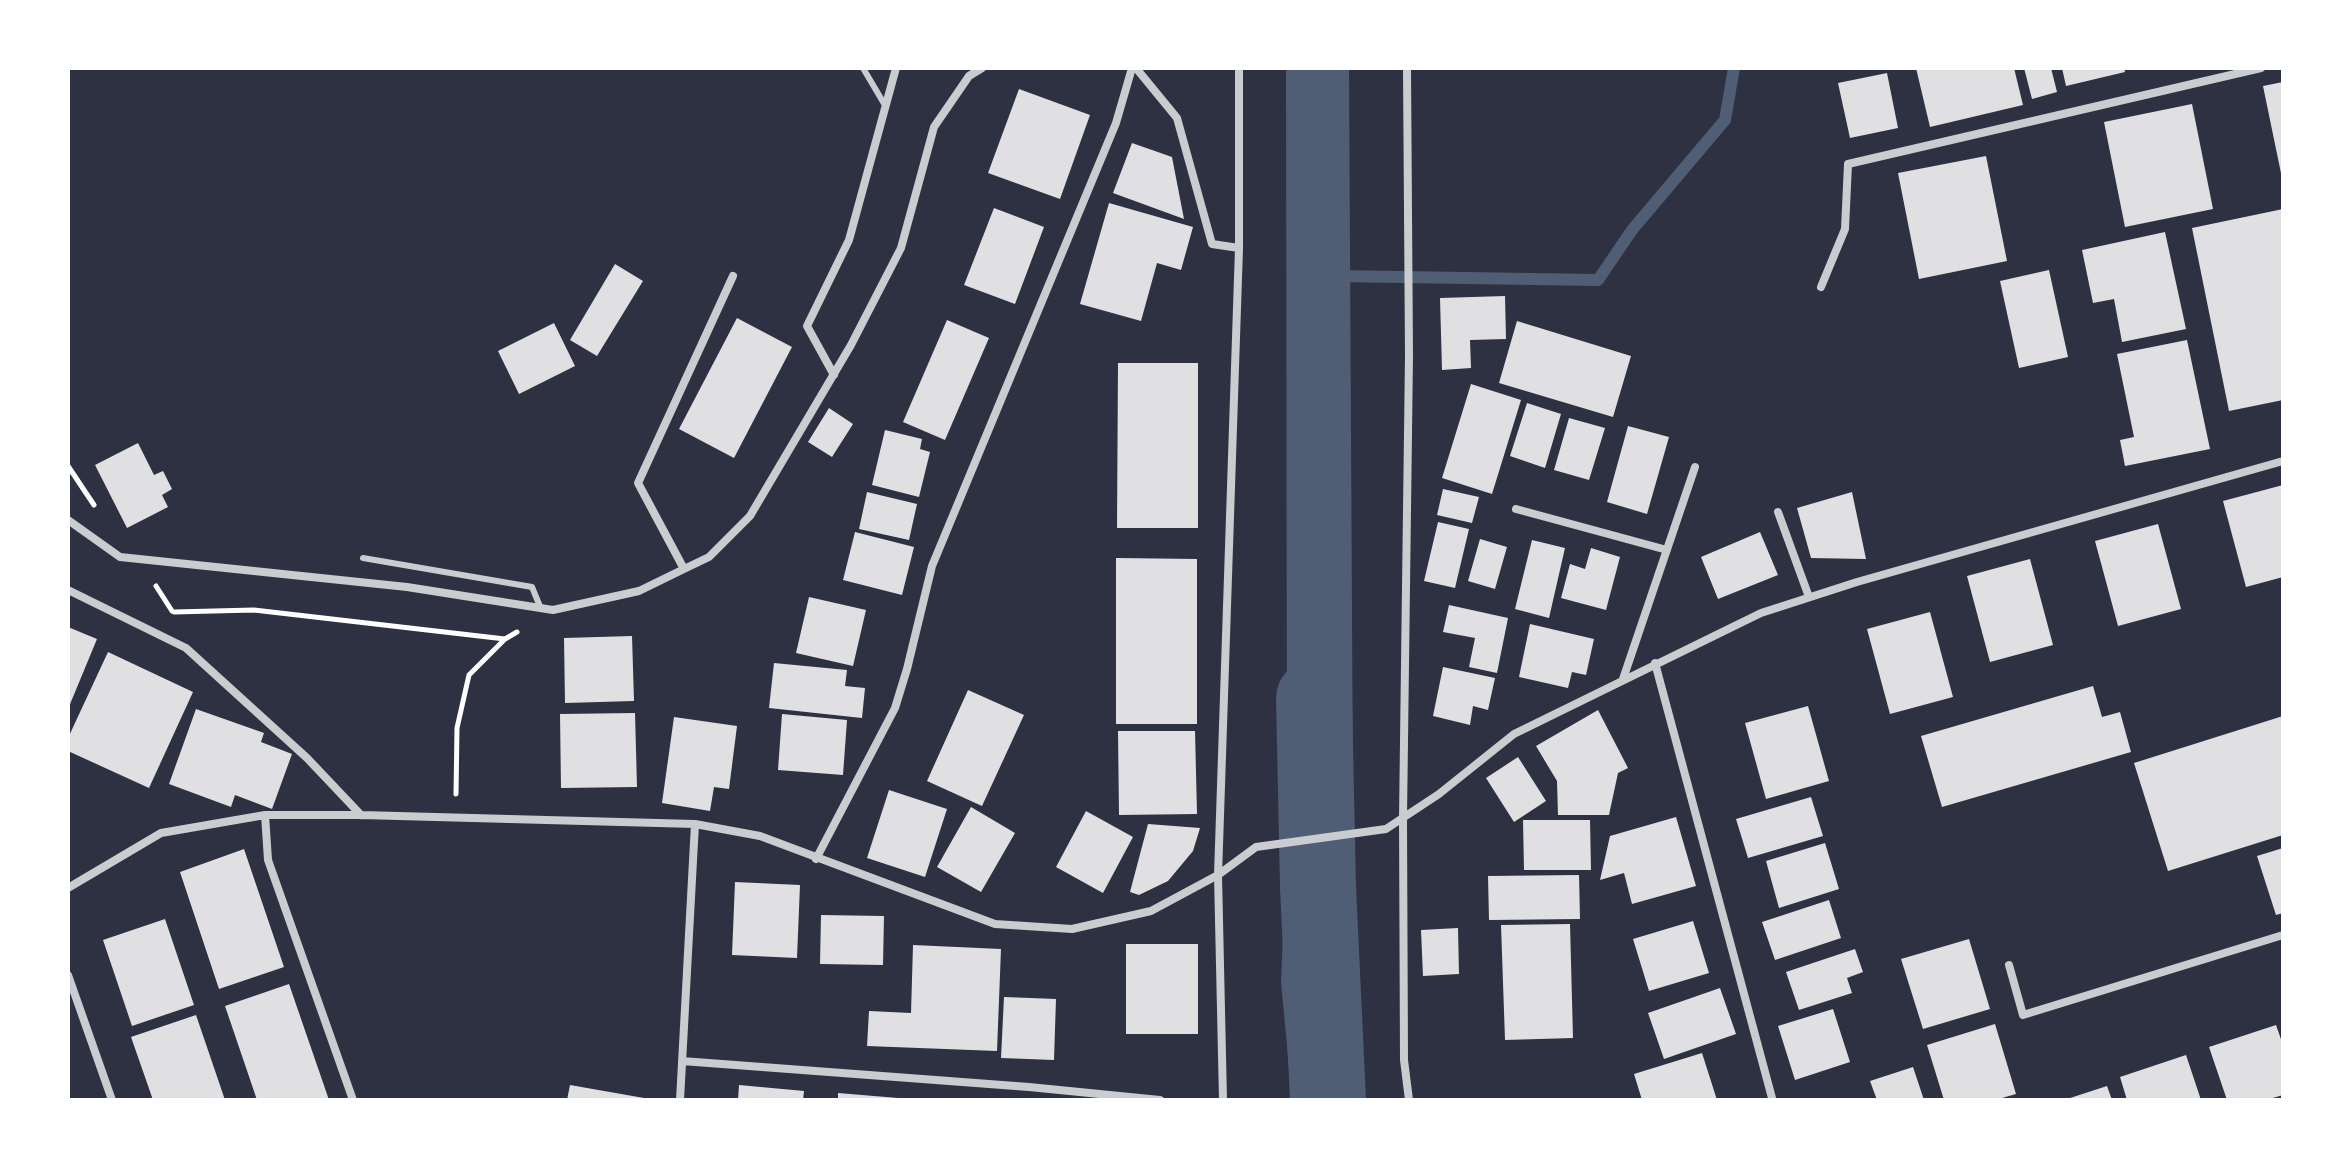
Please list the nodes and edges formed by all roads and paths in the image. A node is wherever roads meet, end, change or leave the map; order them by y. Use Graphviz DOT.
graph roads {
  1 [pos="863,68"];
  2 [pos="896,68"];
  3 [pos="982,68"];
  4 [pos="1134,68"];
  5 [pos="1239,68"];
  6 [pos="1407,68"];
  7 [pos="2261,68"];
  8 [pos="886,107"];
  9 [pos="1239,248"];
  10 [pos="733,276"];
  11 [pos="1821,287"];
  12 [pos="834,375"];
  13 [pos="2283,461"];
  14 [pos="1695,467"];
  15 [pos="1516,509"];
  16 [pos="1778,512"];
  17 [pos="68,520"];
  18 [pos="1667,550"];
  19 [pos="363,558"];
  20 [pos="684,569"];
  21 [pos="68,590"];
  22 [pos="1809,597"];
  23 [pos="541,609"];
  24 [pos="553,610"];
  25 [pos="173,612"];
  26 [pos="505,639"];
  27 [pos="1655,663"];
  28 [pos="1623,679"];
  29 [pos="265,815"];
  30 [pos="361,815"];
  31 [pos="462,818"];
  32 [pos="1403,818"];
  33 [pos="695,824"];
  34 [pos="816,859"];
  35 [pos="1218,875"];
  36 [pos="68,888"];
  37 [pos="2283,935"];
  38 [pos="2009,965"];
  39 [pos="68,975"];
  40 [pos="682,1061"];
  41 [pos="1029,1087"];
  42 [pos="1772,1098"];
  43 [pos="112,1100"];
  44 [pos="353,1100"];
  45 [pos="680,1100"];
  46 [pos="1028,1100"];
  47 [pos="1160,1100"];
  48 [pos="1223,1100"];
  49 [pos="1409,1100"];
  1 -- 8 [label="lane"];
  2 -- 8 [label="street"];
  3 -- 12 [label="street"];
  4 -- 9 [label="street"];
  4 -- 34 [label="street"];
  5 -- 9 [label="street"];
  6 -- 32 [label="street"];
  7 -- 11 [label="street"];
  8 -- 12 [label="street"];
  9 -- 35 [label="street"];
  10 -- 20 [label="street"];
  12 -- 20 [label="street"];
  13 -- 22 [label="street"];
  14 -- 18 [label="street"];
  15 -- 18 [label="street"];
  16 -- 22 [label="street"];
  17 -- 23 [label="street"];
  18 -- 28 [label="street"];
  19 -- 23 [label="lane"];
  20 -- 24 [label="street"];
  21 -- 30 [label="street"];
  22 -- 27 [label="street"];
  23 -- 24 [label="street"];
  24 -- 26 [label="path"];
  25 -- 26 [label="path"];
  26 -- 31 [label="path"];
  27 -- 28 [label="street"];
  27 -- 42 [label="street"];
  28 -- 32 [label="street"];
  29 -- 30 [label="street"];
  29 -- 36 [label="street"];
  29 -- 44 [label="street"];
  30 -- 31 [label="street"];
  31 -- 33 [label="street"];
  32 -- 35 [label="street"];
  32 -- 49 [label="street"];
  33 -- 34 [label="street"];
  33 -- 40 [label="street"];
  34 -- 35 [label="street"];
  35 -- 48 [label="street"];
  37 -- 38 [label="street"];
  39 -- 43 [label="street"];
  40 -- 41 [label="street"];
  40 -- 45 [label="street"];
  41 -- 46 [label="street"];
  41 -- 47 [label="street"];
}
